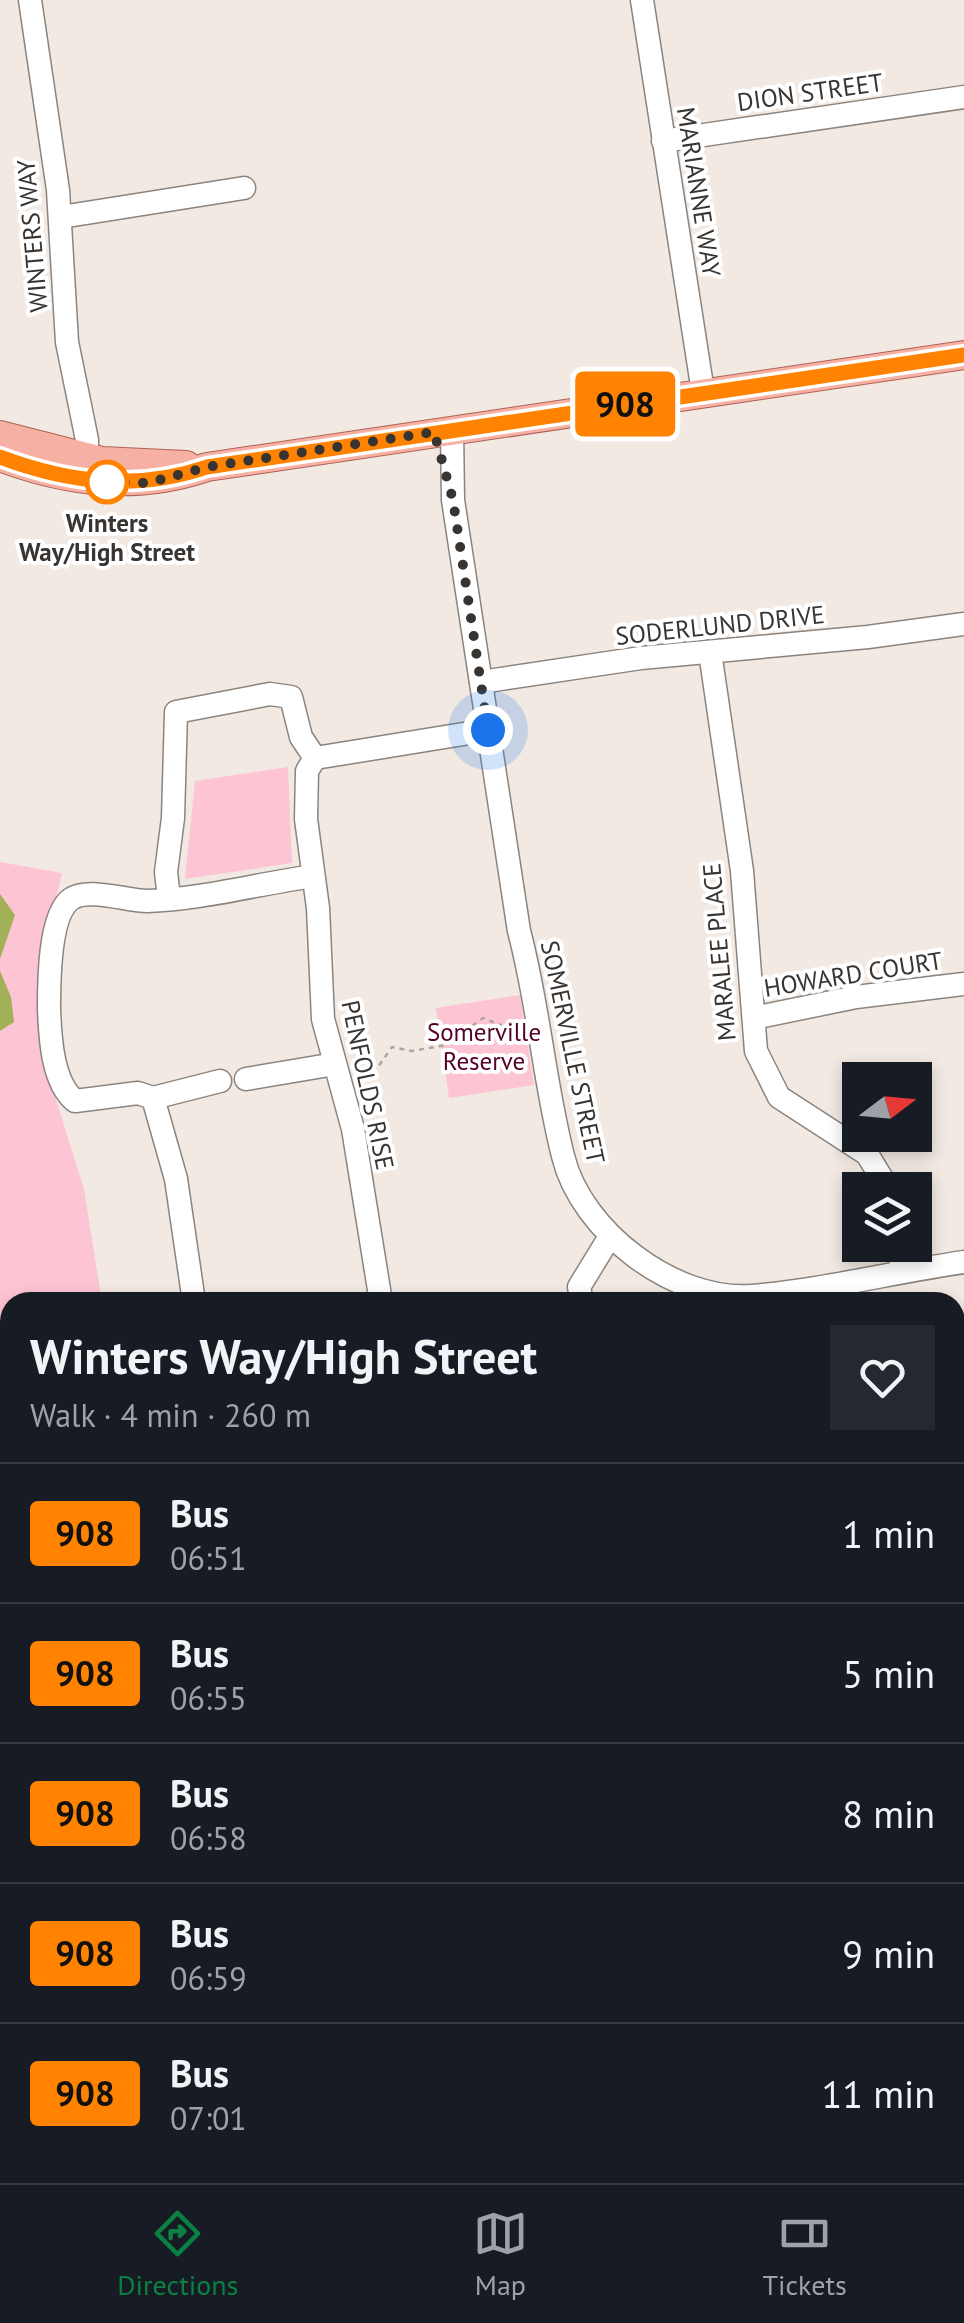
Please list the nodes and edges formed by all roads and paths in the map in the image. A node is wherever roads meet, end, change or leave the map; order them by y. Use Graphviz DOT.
graph roads {
  1 [pos="30,0"];
  2 [pos="642,0"];
  3 [pos="964,97"];
  4 [pos="664,141"];
  5 [pos="244,188"];
  6 [pos="62,217"];
  7 [pos="964,354"];
  8 [pos="703,392"];
  9 [pos="443,431"];
  10 [pos="0,434"];
  11 [pos="0,457"];
  12 [pos="76,467"];
  13 [pos="964,624"];
  14 [pos="710,652"];
  15 [pos="481,682"];
  16 [pos="488,730"];
  17 [pos="316,758"];
  18 [pos="312,876"];
  19 [pos="169,898"];
  20 [pos="963,987"];
  21 [pos="754,1018"];
  22 [pos="543,1032"];
  23 [pos="336,1068"];
  24 [pos="246,1079"];
  25 [pos="220,1081"];
  26 [pos="154,1098"];
  27 [pos="877,1172"];
  28 [pos="609,1238"];
  29 [pos="901,1262"];
  30 [pos="964,1262"];
  31 [pos="902,1271"];
  32 [pos="193,1292"];
  33 [pos="379,1292"];
  34 [pos="580,1292"];
  35 [pos="724,1292"];
  36 [pos="773,1292"];
  1 -- 6 [label="street, WINTERS WAY"];
  2 -- 4 [label="street, MARIANNE WAY"];
  3 -- 4 [label="street, DION STREET"];
  4 -- 8 [label="street, MARIANNE WAY"];
  5 -- 6 [label="street"];
  6 -- 12 [label="street, WINTERS WAY"];
  7 -- 8 [label="main road"];
  8 -- 9 [label="main road"];
  9 -- 12 [label="main road"];
  9 -- 15 [label="street, SOMERVILLE STREET"];
  10 -- 12 [label="main road"];
  11 -- 12 [label="main road"];
  13 -- 14 [label="street, SODERLUND DRIVE"];
  14 -- 15 [label="street, SODERLUND DRIVE"];
  14 -- 21 [label="street, MARALEE PLACE"];
  15 -- 16 [label="street, SOMERVILLE STREET"];
  16 -- 17 [label="street"];
  16 -- 22 [label="street, SOMERVILLE STREET"];
  17 -- 18 [label="street, PENFOLDS RISE"];
  17 -- 19 [label="street"];
  18 -- 19 [label="street"];
  18 -- 23 [label="street, PENFOLDS RISE"];
  19 -- 26 [label="street"];
  20 -- 21 [label="street, HOWARD COURT"];
  21 -- 27 [label="street, MARALEE PLACE"];
  22 -- 23 [label="path"];
  22 -- 28 [label="street, SOMERVILLE STREET"];
  23 -- 24 [label="street"];
  23 -- 33 [label="street, PENFOLDS RISE"];
  25 -- 26 [label="street"];
  26 -- 32 [label="street"];
  28 -- 34 [label="street"];
  28 -- 35 [label="street, SOMERVILLE STREET"];
  29 -- 31 [label="street"];
  30 -- 31 [label="street, SOMERVILLE STREET"];
  31 -- 36 [label="street, SOMERVILLE STREET"];
}
